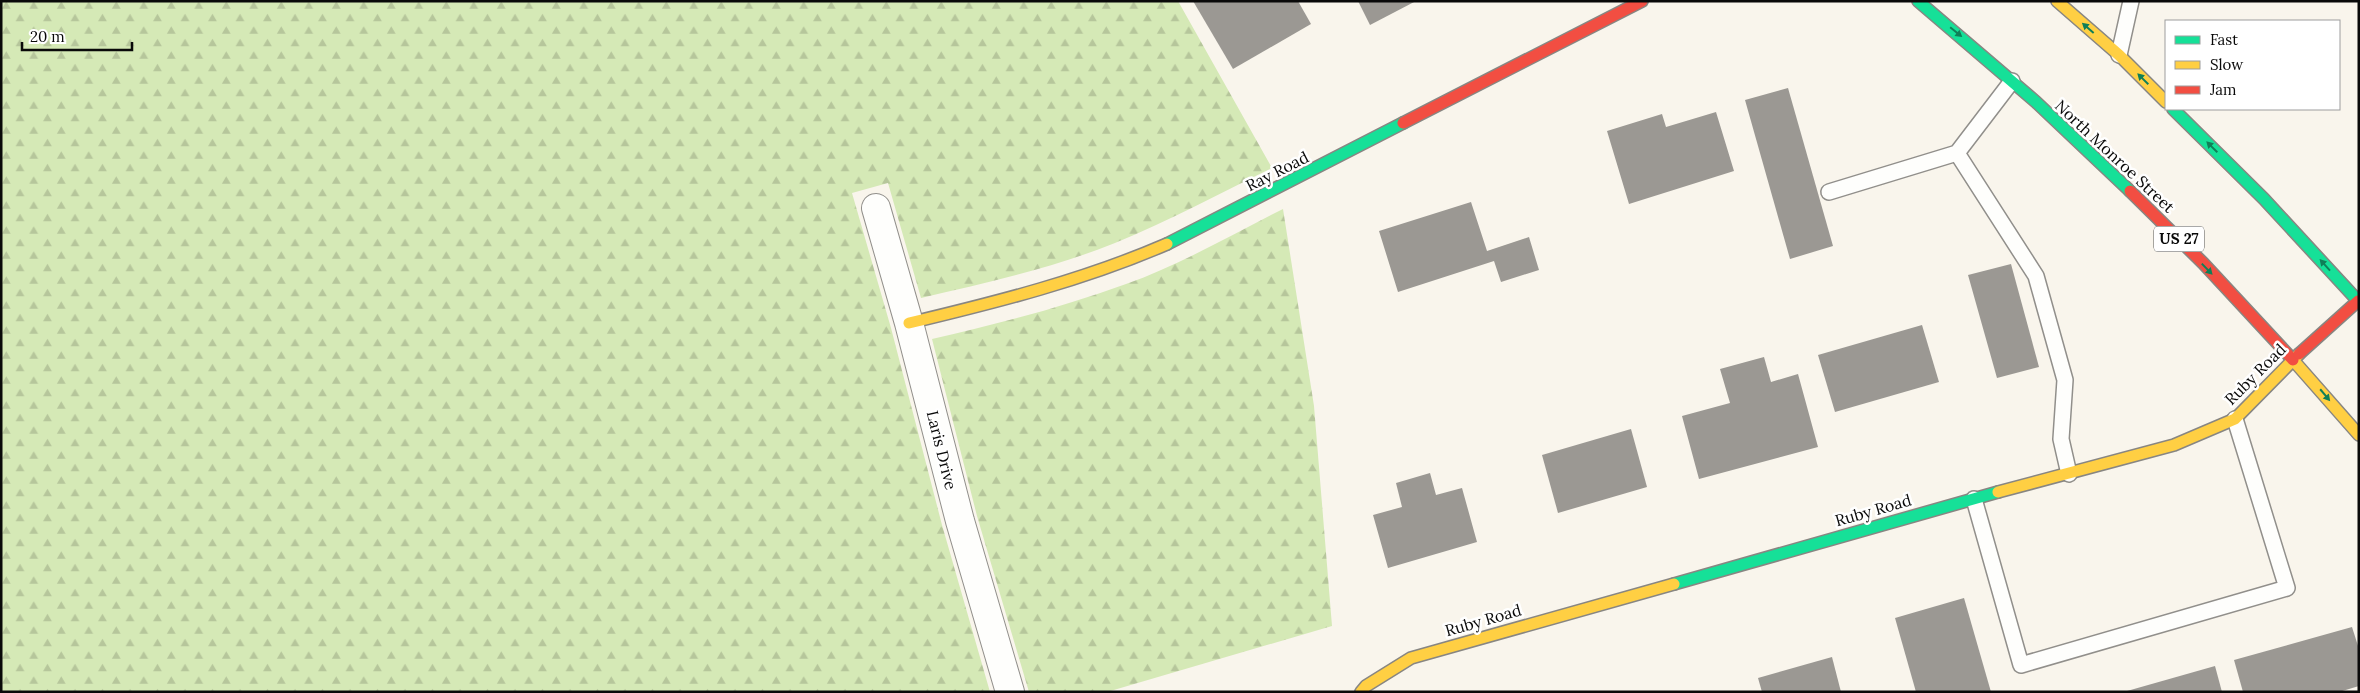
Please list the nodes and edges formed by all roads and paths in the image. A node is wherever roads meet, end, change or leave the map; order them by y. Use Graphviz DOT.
graph roads {
  1 [pos="1642,1"];
  2 [pos="1918,1"];
  3 [pos="2056,1"];
  4 [pos="2130,1"];
  5 [pos="1612,8"];
  6 [pos="2119,55"];
  7 [pos="2012,82"];
  8 [pos="2165,101"];
  9 [pos="2174,110"];
  10 [pos="1958,153"];
  11 [pos="1829,192"];
  12 [pos="876,208"];
  13 [pos="2358,300"];
  14 [pos="909,323"];
  15 [pos="2294,358"];
  16 [pos="2235,419"];
  17 [pos="2359,435"];
  18 [pos="2069,474"];
  19 [pos="1974,499"];
  20 [pos="1010,692"];
  21 [pos="1361,692"];
  1 -- 5 [label="main road, Ray Road"];
  2 -- 7 [label="main road, North Monroe Street / US 27, one-way"];
  6 -- 3 [label="main road, one-way"];
  4 -- 6 [label="lane"];
  5 -- 14 [label="main road, Ray Road"];
  8 -- 6 [label="main road, one-way"];
  7 -- 10 [label="lane"];
  7 -- 15 [label="main road, North Monroe Street / US 27, one-way"];
  13 -- 9 [label="main road, one-way"];
  10 -- 11 [label="lane"];
  10 -- 18 [label="lane"];
  12 -- 14 [label="street, Laris Drive"];
  13 -- 15 [label="main road, Ruby Road"];
  14 -- 20 [label="street, Laris Drive"];
  15 -- 16 [label="main road, Ruby Road"];
  15 -- 17 [label="main road, North Monroe Street / US 27, one-way"];
  16 -- 18 [label="main road, Ruby Road"];
  16 -- 19 [label="lane"];
  18 -- 19 [label="main road, Ruby Road"];
  19 -- 21 [label="main road, Ruby Road"];
}
